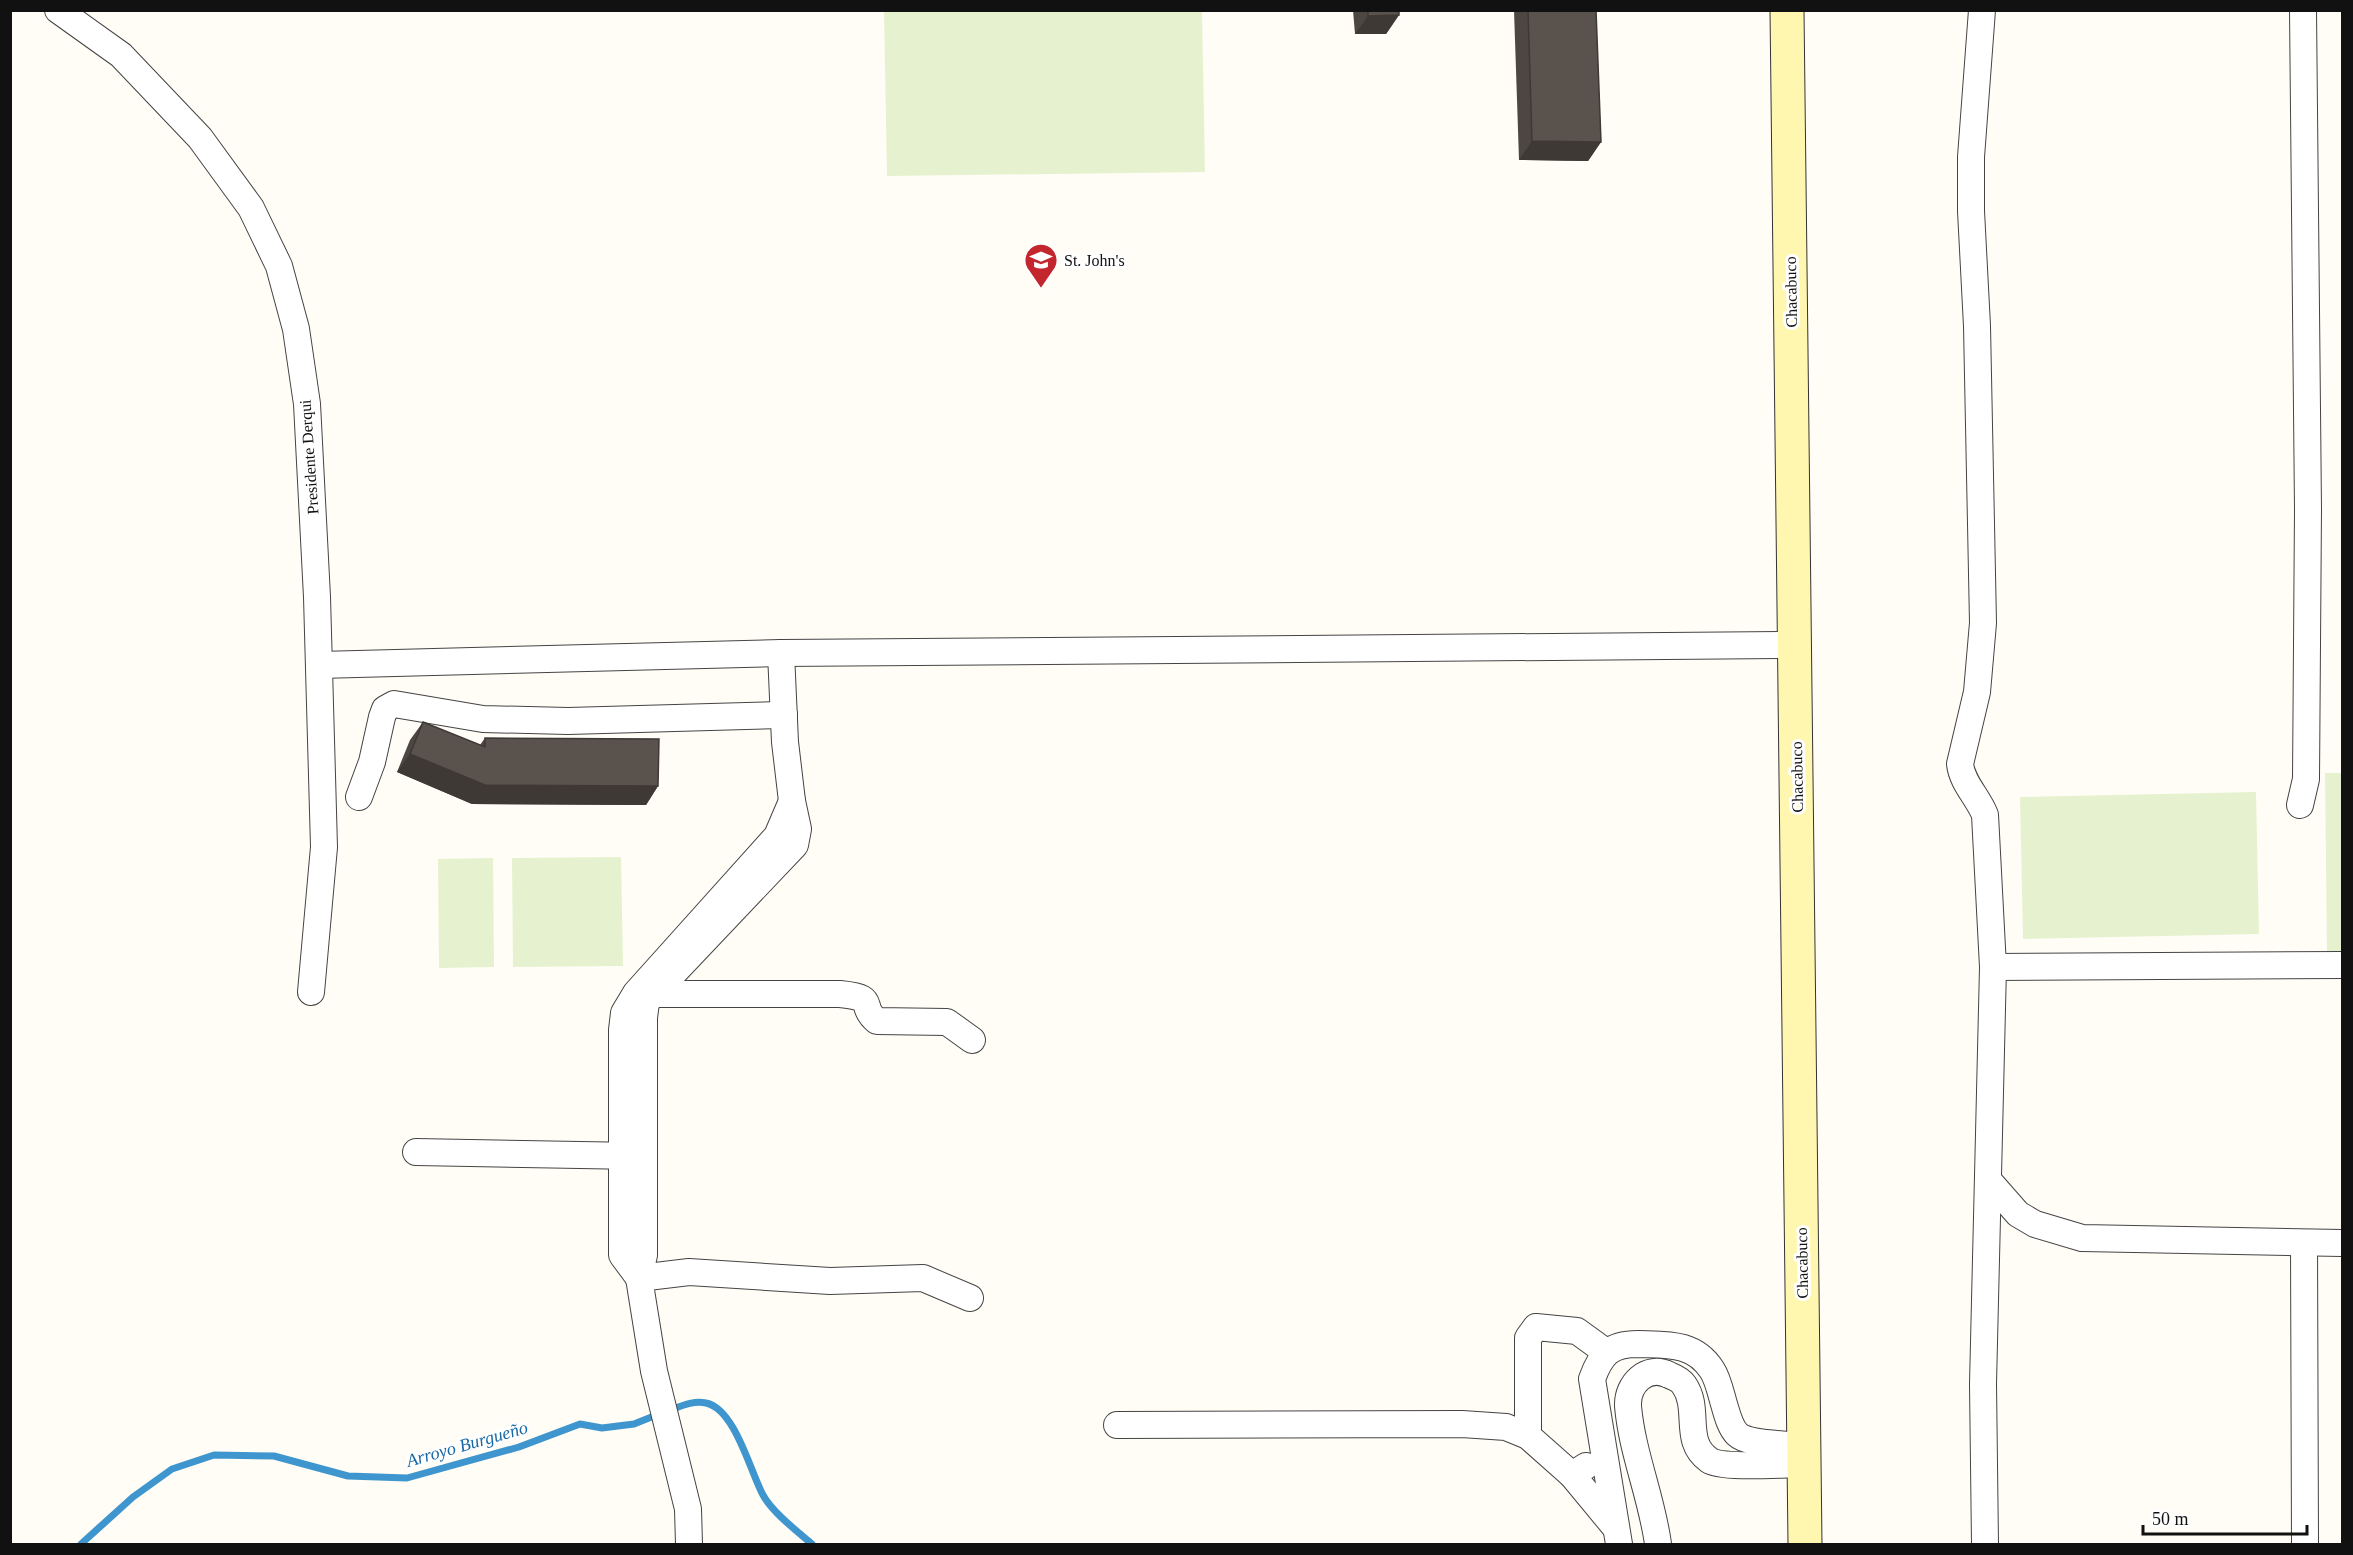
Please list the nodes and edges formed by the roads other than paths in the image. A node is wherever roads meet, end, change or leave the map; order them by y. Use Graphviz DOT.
graph roads {
  1 [pos="58,10"];
  2 [pos="1787,10"];
  3 [pos="1982,10"];
  4 [pos="2302,10"];
  5 [pos="1795,645"];
  6 [pos="781,653"];
  7 [pos="319,665"];
  8 [pos="784,715"];
  9 [pos="359,797"];
  10 [pos="2300,805"];
  11 [pos="2343,965"];
  12 [pos="1994,967"];
  13 [pos="311,992"];
  14 [pos="645,994"];
  15 [pos="972,1040"];
  16 [pos="416,1152"];
  17 [pos="633,1156"];
  18 [pos="1989,1181"];
  19 [pos="2304,1243"];
  20 [pos="2343,1243"];
  21 [pos="639,1278"];
  22 [pos="970,1298"];
  23 [pos="1606,1352"];
  24 [pos="1117,1425"];
  25 [pos="1528,1436"];
  26 [pos="1634,1442"];
  27 [pos="1605,1454"];
  28 [pos="1804,1455"];
  29 [pos="1572,1475"];
  30 [pos="1621,1539"];
  31 [pos="689,1545"];
  32 [pos="1657,1545"];
  33 [pos="1805,1545"];
  34 [pos="1985,1545"];
  35 [pos="2304,1545"];
  1 -- 7 [label="street, Presidente Derqui"];
  2 -- 5 [label="street, Chacabuco"];
  3 -- 12 [label="street"];
  4 -- 10 [label="street"];
  5 -- 6 [label="street"];
  5 -- 28 [label="street, Chacabuco"];
  6 -- 7 [label="street"];
  6 -- 8 [label="street"];
  7 -- 13 [label="street, Presidente Derqui"];
  8 -- 9 [label="street"];
  8 -- 14 [label="street"];
  11 -- 12 [label="street"];
  12 -- 18 [label="street"];
  14 -- 15 [label="street"];
  14 -- 17 [label="street"];
  16 -- 17 [label="street"];
  17 -- 21 [label="street"];
  18 -- 19 [label="street"];
  18 -- 34 [label="street"];
  19 -- 20 [label="street"];
  19 -- 35 [label="street"];
  21 -- 22 [label="street"];
  21 -- 31 [label="street"];
  23 -- 25 [label="street"];
  23 -- 27 [label="street"];
  23 -- 28 [label="street"];
  24 -- 25 [label="street"];
  25 -- 29 [label="street"];
  26 -- 27 [label="street"];
  26 -- 28 [label="street"];
  26 -- 32 [label="street"];
  27 -- 29 [label="street"];
  27 -- 30 [label="street"];
  28 -- 33 [label="street, Chacabuco"];
  29 -- 30 [label="street"];
  30 -- 32 [label="street"];
}
